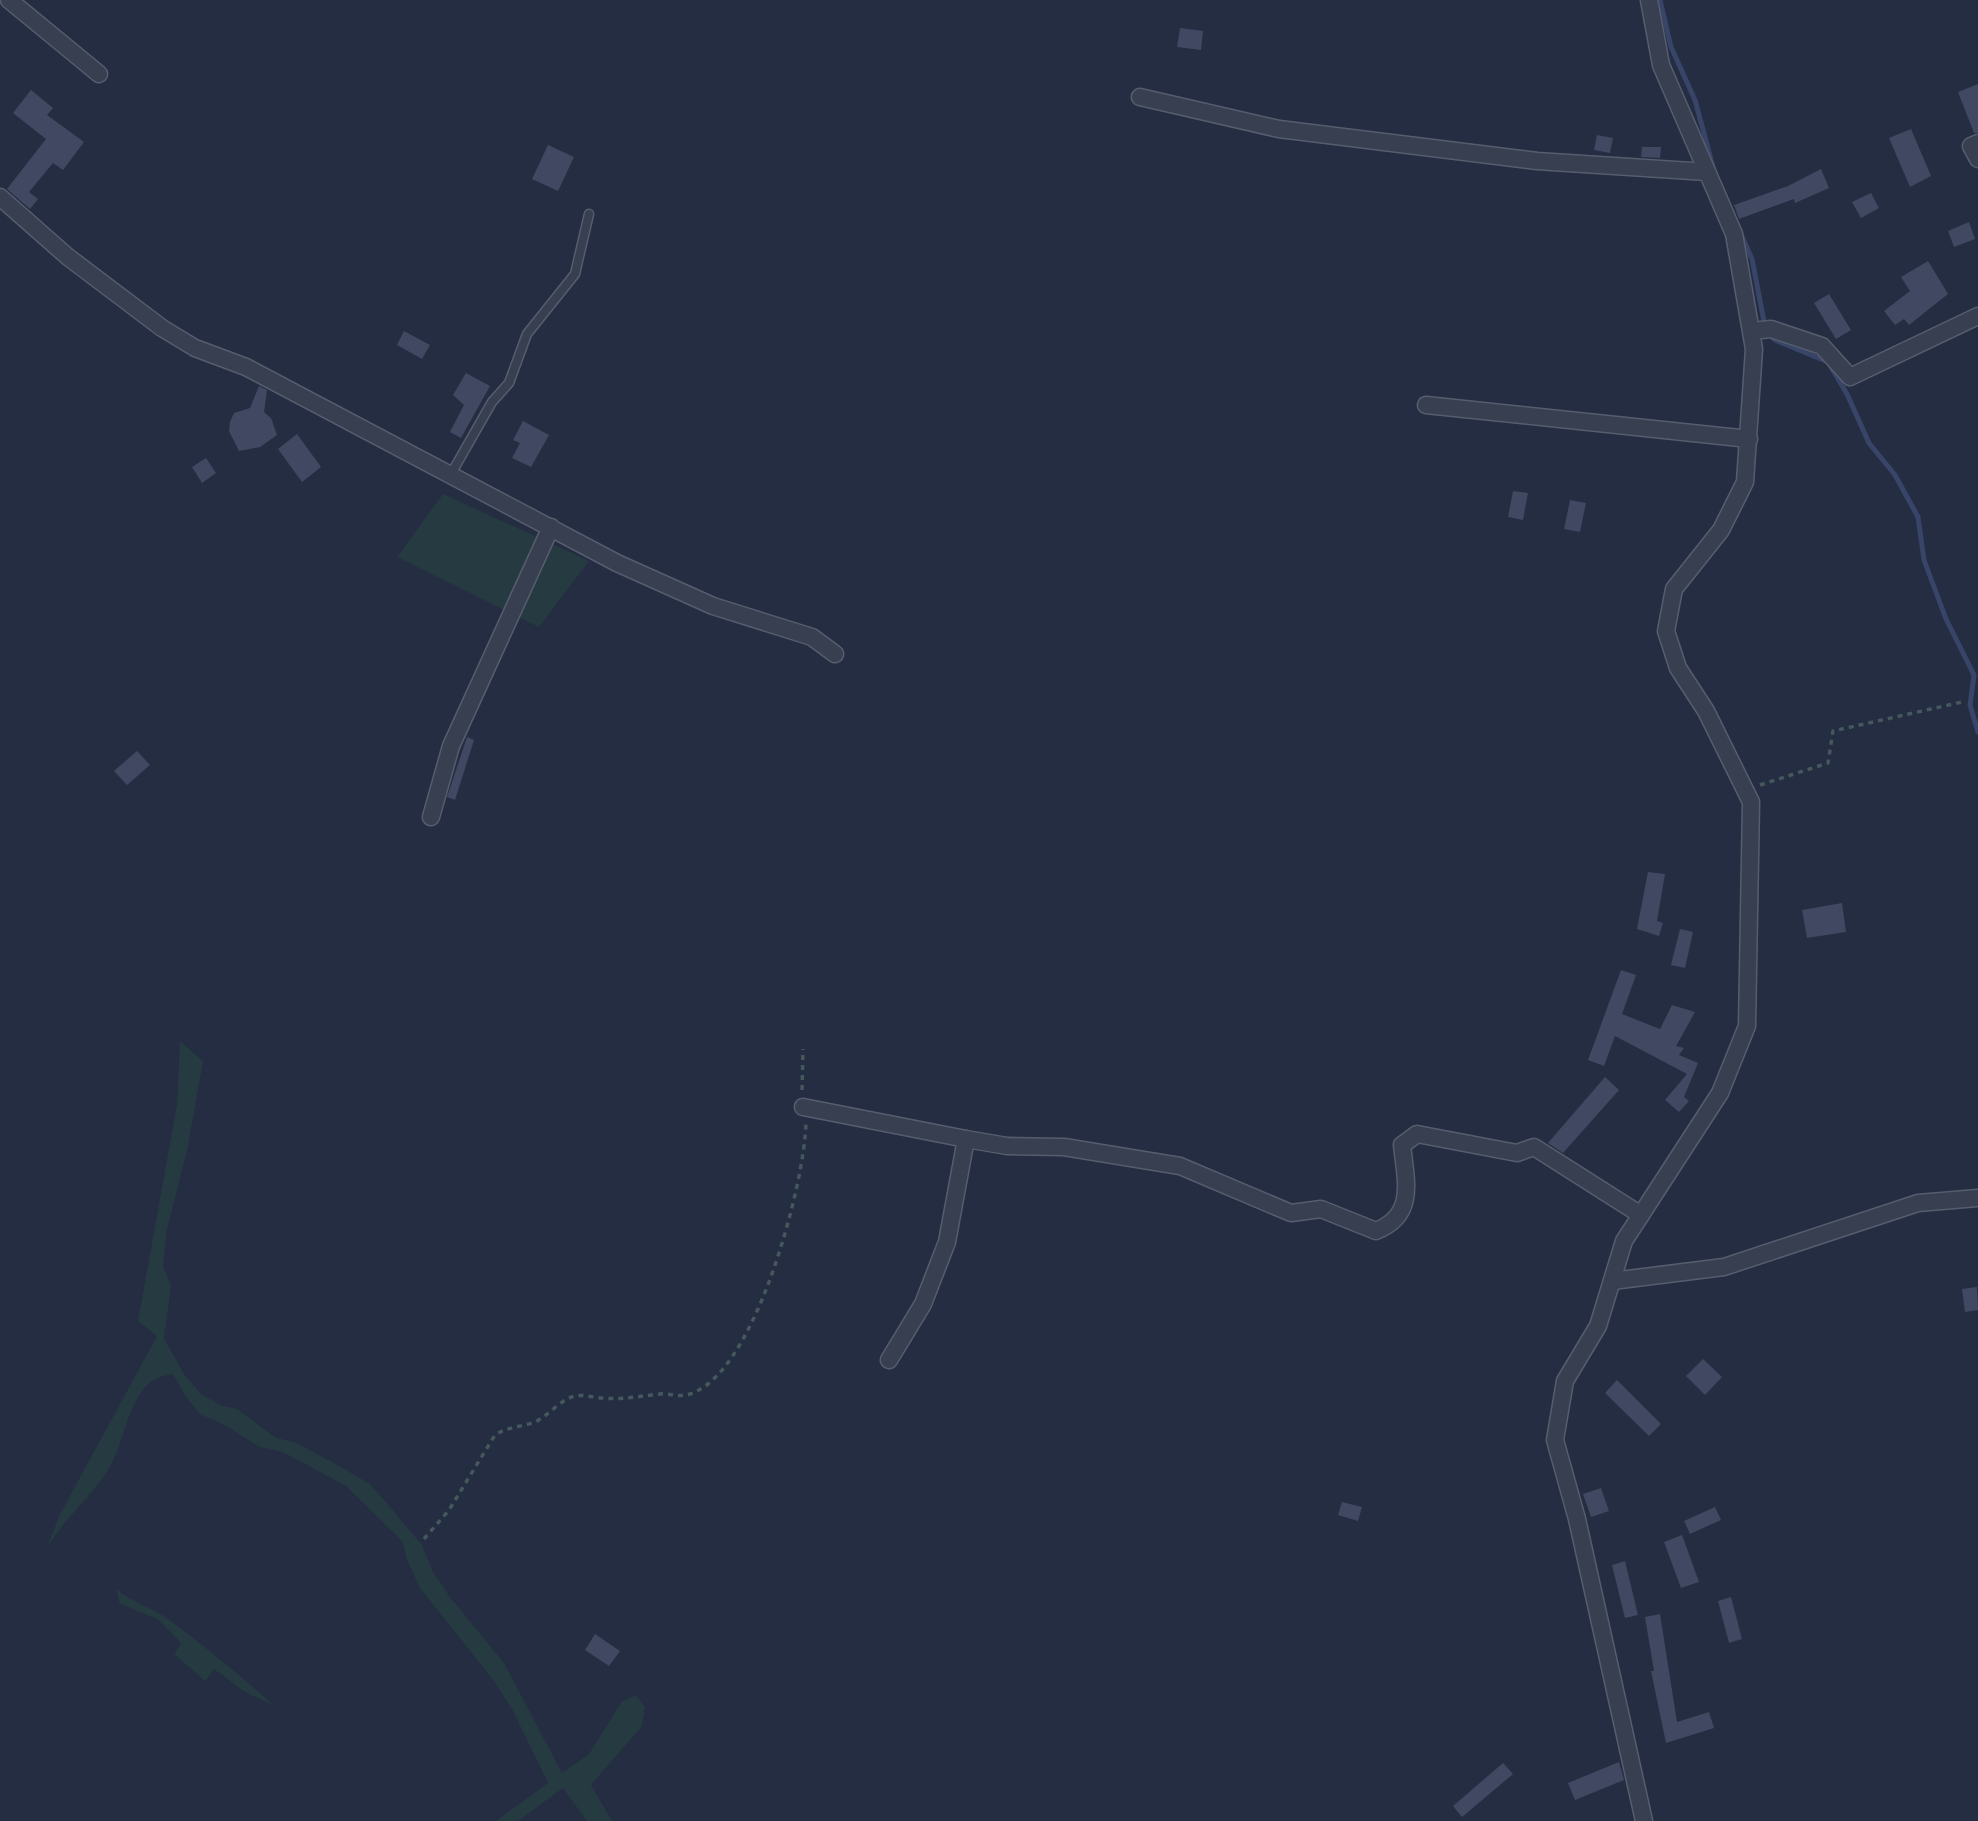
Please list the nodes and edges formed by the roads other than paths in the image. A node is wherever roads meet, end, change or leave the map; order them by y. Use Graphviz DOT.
graph roads {
  1 [pos="9,0"];
  2 [pos="1649,0"];
  3 [pos="99,74"];
  4 [pos="1140,97"];
  5 [pos="1978,143"];
  6 [pos="1978,159"];
  7 [pos="1707,172"];
  8 [pos="0,197"];
  9 [pos="589,214"];
  10 [pos="1978,316"];
  11 [pos="1752,331"];
  12 [pos="1426,405"];
  13 [pos="1749,439"];
  14 [pos="451,474"];
  15 [pos="551,527"];
  16 [pos="835,654"];
  17 [pos="430,817"];
  18 [pos="803,1107"];
  19 [pos="966,1139"];
  20 [pos="1978,1198"];
  21 [pos="1641,1215"];
  22 [pos="1612,1281"];
  23 [pos="889,1360"];
  24 [pos="1644,1821"];
  1 -- 3 [label="street"];
  2 -- 7 [label="street"];
  4 -- 7 [label="street"];
  5 -- 6 [label="street"];
  7 -- 11 [label="street"];
  8 -- 14 [label="street"];
  9 -- 14 [label="lane"];
  10 -- 11 [label="street"];
  11 -- 13 [label="street"];
  12 -- 13 [label="street"];
  13 -- 21 [label="street"];
  14 -- 15 [label="street"];
  15 -- 16 [label="street"];
  15 -- 17 [label="street"];
  18 -- 19 [label="street"];
  19 -- 21 [label="street"];
  19 -- 23 [label="street"];
  20 -- 22 [label="street"];
  21 -- 22 [label="street"];
  22 -- 24 [label="street"];
}
